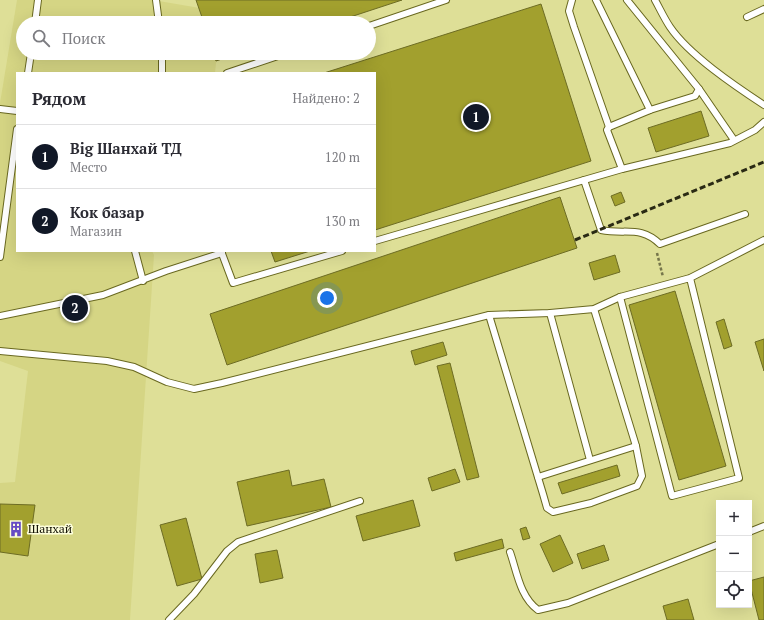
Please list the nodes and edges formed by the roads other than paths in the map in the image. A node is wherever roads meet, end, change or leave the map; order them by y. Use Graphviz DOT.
graph roads {
  1 [pos="38,0"];
  2 [pos="156,0"];
  3 [pos="446,0"];
  4 [pos="572,0"];
  5 [pos="596,0"];
  6 [pos="627,0"];
  7 [pos="655,0"];
  8 [pos="764,9"];
  9 [pos="36,16"];
  10 [pos="158,16"];
  11 [pos="747,17"];
  12 [pos="376,24"];
  13 [pos="30,60"];
  14 [pos="162,60"];
  15 [pos="266,60"];
  16 [pos="28,72"];
  17 [pos="162,72"];
  18 [pos="229,72"];
  19 [pos="699,89"];
  20 [pos="764,104"];
  21 [pos="0,109"];
  22 [pos="650,110"];
  23 [pos="16,111"];
  24 [pos="764,122"];
  25 [pos="609,127"];
  26 [pos="16,137"];
  27 [pos="734,140"];
  28 [pos="622,169"];
  29 [pos="584,180"];
  30 [pos="745,214"];
  31 [pos="764,240"];
  32 [pos="376,241"];
  33 [pos="135,252"];
  34 [pos="221,252"];
  35 [pos="339,252"];
  36 [pos="0,257"];
  37 [pos="690,278"];
  38 [pos="143,281"];
  39 [pos="620,297"];
  40 [pos="594,310"];
  41 [pos="550,313"];
  42 [pos="489,315"];
  43 [pos="0,316"];
  44 [pos="0,351"];
  45 [pos="636,446"];
  46 [pos="590,460"];
  47 [pos="538,477"];
  48 [pos="360,501"];
  49 [pos="764,526"];
  50 [pos="752,531"];
  51 [pos="716,545"];
  52 [pos="510,552"];
  53 [pos="169,620"];
  1 -- 9 [label="lane"];
  2 -- 10 [label="lane"];
  3 -- 12 [label="lane"];
  4 -- 25 [label="lane"];
  5 -- 22 [label="lane"];
  6 -- 19 [label="lane"];
  7 -- 20 [label="lane"];
  8 -- 11 [label="lane"];
  13 -- 16 [label="lane"];
  14 -- 17 [label="lane"];
  15 -- 18 [label="lane"];
  19 -- 22 [label="lane"];
  19 -- 27 [label="lane"];
  21 -- 23 [label="lane"];
  22 -- 25 [label="lane"];
  24 -- 27 [label="lane"];
  25 -- 28 [label="lane"];
  26 -- 36 [label="lane"];
  27 -- 28 [label="lane"];
  28 -- 29 [label="lane"];
  29 -- 30 [label="lane"];
  29 -- 32 [label="lane"];
  31 -- 37 [label="lane"];
  33 -- 38 [label="lane"];
  34 -- 35 [label="lane"];
  34 -- 38 [label="lane"];
  37 -- 39 [label="lane"];
  37 -- 39 [label="lane"];
  38 -- 43 [label="lane"];
  39 -- 40 [label="lane"];
  40 -- 41 [label="lane"];
  40 -- 45 [label="lane"];
  41 -- 42 [label="lane"];
  41 -- 46 [label="lane"];
  42 -- 44 [label="lane"];
  42 -- 47 [label="lane"];
  45 -- 46 [label="lane"];
  45 -- 47 [label="lane"];
  46 -- 47 [label="lane"];
  48 -- 53 [label="lane"];
  49 -- 50 [label="lane"];
  51 -- 52 [label="lane"];
}
